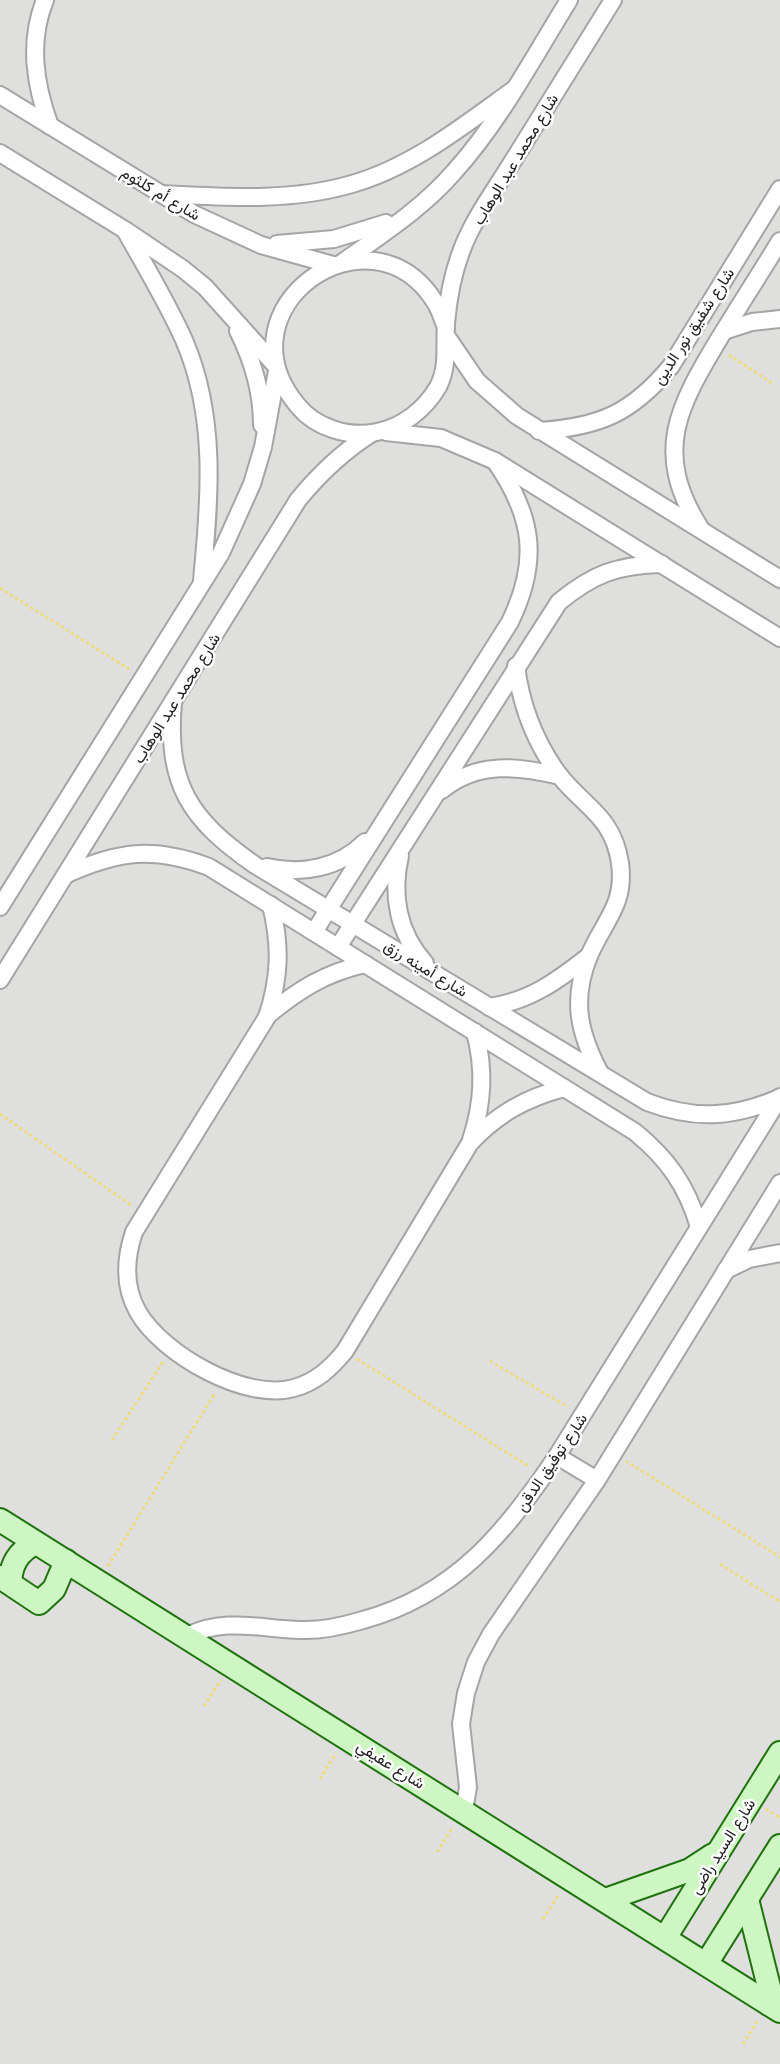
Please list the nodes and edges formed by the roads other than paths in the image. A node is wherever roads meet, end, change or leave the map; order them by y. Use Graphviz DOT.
graph roads {
  1 [pos="45,0"];
  2 [pos="568,0"];
  3 [pos="613,0"];
  4 [pos="560,8"];
  5 [pos="513,90"];
  6 [pos="0,95"];
  7 [pos="50,126"];
  8 [pos="0,153"];
  9 [pos="780,189"];
  10 [pos="162,194"];
  11 [pos="404,217"];
  12 [pos="125,230"];
  13 [pos="780,241"];
  14 [pos="261,245"];
  15 [pos="338,264"];
  16 [pos="226,310"];
  17 [pos="780,319"];
  18 [pos="724,331"];
  19 [pos="446,332"];
  20 [pos="276,368"];
  21 [pos="539,431"];
  22 [pos="377,432"];
  23 [pos="263,447"];
  24 [pos="495,461"];
  25 [pos="701,530"];
  26 [pos="662,564"];
  27 [pos="780,579"];
  28 [pos="201,586"];
  29 [pos="780,638"];
  30 [pos="516,666"];
  31 [pos="173,702"];
  32 [pos="560,776"];
  33 [pos="433,798"];
  34 [pos="379,829"];
  35 [pos="402,847"];
  36 [pos="255,865"];
  37 [pos="65,875"];
  38 [pos="271,905"];
  39 [pos="0,907"];
  40 [pos="329,909"];
  41 [pos="353,924"];
  42 [pos="314,932"];
  43 [pos="338,947"];
  44 [pos="589,956"];
  45 [pos="365,964"];
  46 [pos="433,972"];
  47 [pos="0,980"];
  48 [pos="489,1007"];
  49 [pos="267,1017"];
  50 [pos="475,1032"];
  51 [pos="601,1075"];
  52 [pos="564,1088"];
  53 [pos="780,1097"];
  54 [pos="470,1143"];
  55 [pos="780,1183"];
  56 [pos="699,1227"];
  57 [pos="780,1253"];
  58 [pos="726,1270"];
  59 [pos="557,1456"];
  60 [pos="597,1480"];
  61 [pos="0,1520"];
  62 [pos="35,1543"];
  63 [pos="66,1561"];
  64 [pos="5,1580"];
  65 [pos="187,1636"];
  66 [pos="780,1753"];
  67 [pos="464,1811"];
  68 [pos="780,1846"];
  69 [pos="719,1851"];
  70 [pos="747,1899"];
  71 [pos="605,1900"];
  72 [pos="665,1938"];
  73 [pos="706,1964"];
  74 [pos="774,2007"];
  1 -- 7 [label="street"];
  2 -- 4 [label="street"];
  3 -- 19 [label="street, شارع محمد عبد الوهاب"];
  4 -- 5 [label="street"];
  5 -- 10 [label="street"];
  5 -- 11 [label="street"];
  6 -- 7 [label="street, شارع أم كلثوم"];
  7 -- 10 [label="street, شارع أم كلثوم"];
  8 -- 12 [label="street"];
  9 -- 21 [label="street, شارع شفيق نور الدين"];
  10 -- 14 [label="street, شارع أم كلثوم"];
  11 -- 14 [label="street"];
  11 -- 15 [label="street"];
  12 -- 16 [label="street"];
  12 -- 28 [label="street"];
  13 -- 18 [label="street, شارع شفيق نور الدين"];
  14 -- 15 [label="street, شارع أم كلثوم"];
  15 -- 19 [label="street"];
  15 -- 20 [label="street"];
  16 -- 20 [label="street"];
  16 -- 23 [label="street"];
  17 -- 18 [label="street"];
  18 -- 25 [label="street, شارع شفيق نور الدين"];
  19 -- 21 [label="street"];
  19 -- 22 [label="street"];
  20 -- 22 [label="street"];
  20 -- 23 [label="street"];
  21 -- 25 [label="street"];
  22 -- 24 [label="street"];
  22 -- 31 [label="street, شارع محمد عبد الوهاب"];
  23 -- 28 [label="street"];
  24 -- 26 [label="street"];
  24 -- 34 [label="street"];
  25 -- 27 [label="street"];
  26 -- 29 [label="street"];
  26 -- 30 [label="street"];
  28 -- 39 [label="street"];
  30 -- 32 [label="street"];
  30 -- 33 [label="street"];
  31 -- 36 [label="street, شارع أمينه رزق"];
  31 -- 37 [label="street, شارع محمد عبد الوهاب"];
  32 -- 33 [label="street"];
  32 -- 44 [label="street"];
  33 -- 35 [label="street"];
  34 -- 36 [label="street"];
  34 -- 40 [label="street"];
  35 -- 41 [label="street"];
  35 -- 46 [label="street"];
  36 -- 40 [label="street, شارع أمينه رزق"];
  37 -- 38 [label="street, شارع أمينه رزق"];
  37 -- 47 [label="street, شارع محمد عبد الوهاب"];
  38 -- 42 [label="street, شارع أمينه رزق"];
  38 -- 49 [label="street"];
  40 -- 41 [label="street, شارع أمينه رزق"];
  40 -- 42 [label="street"];
  41 -- 43 [label="street"];
  41 -- 46 [label="street, شارع أمينه رزق"];
  42 -- 43 [label="street, شارع أمينه رزق"];
  43 -- 45 [label="street, شارع أمينه رزق"];
  44 -- 48 [label="street"];
  44 -- 51 [label="street"];
  45 -- 49 [label="street"];
  45 -- 50 [label="street, شارع أمينه رزق"];
  46 -- 48 [label="street, شارع أمينه رزق"];
  48 -- 51 [label="street, شارع أمينه رزق"];
  49 -- 54 [label="street"];
  50 -- 52 [label="street, شارع أمينه رزق"];
  50 -- 54 [label="street"];
  51 -- 53 [label="street, شارع أمينه رزق"];
  52 -- 54 [label="street"];
  52 -- 56 [label="street, شارع أمينه رزق"];
  53 -- 56 [label="street, شارع توفيق الدقن"];
  55 -- 58 [label="street"];
  56 -- 59 [label="street, شارع توفيق الدقن"];
  57 -- 58 [label="street"];
  58 -- 60 [label="street"];
  59 -- 60 [label="street"];
  59 -- 65 [label="street, شارع توفيق الدقن"];
  60 -- 67 [label="street"];
  61 -- 62 [label="street, شارع عفيفي"];
  62 -- 63 [label="street, شارع عفيفي"];
  62 -- 64 [label="street"];
  63 -- 64 [label="street"];
  63 -- 65 [label="street, شارع عفيفي"];
  65 -- 67 [label="street, شارع عفيفي"];
  66 -- 69 [label="street, شارع السيد راضى"];
  67 -- 71 [label="street, شارع عفيفي"];
  68 -- 70 [label="street"];
  69 -- 71 [label="street"];
  69 -- 72 [label="street, شارع السيد راضى"];
  70 -- 73 [label="street"];
  70 -- 74 [label="street"];
  71 -- 72 [label="street, شارع عفيفي"];
  72 -- 73 [label="street, شارع عفيفي"];
  73 -- 74 [label="street, شارع عفيفي"];
}
